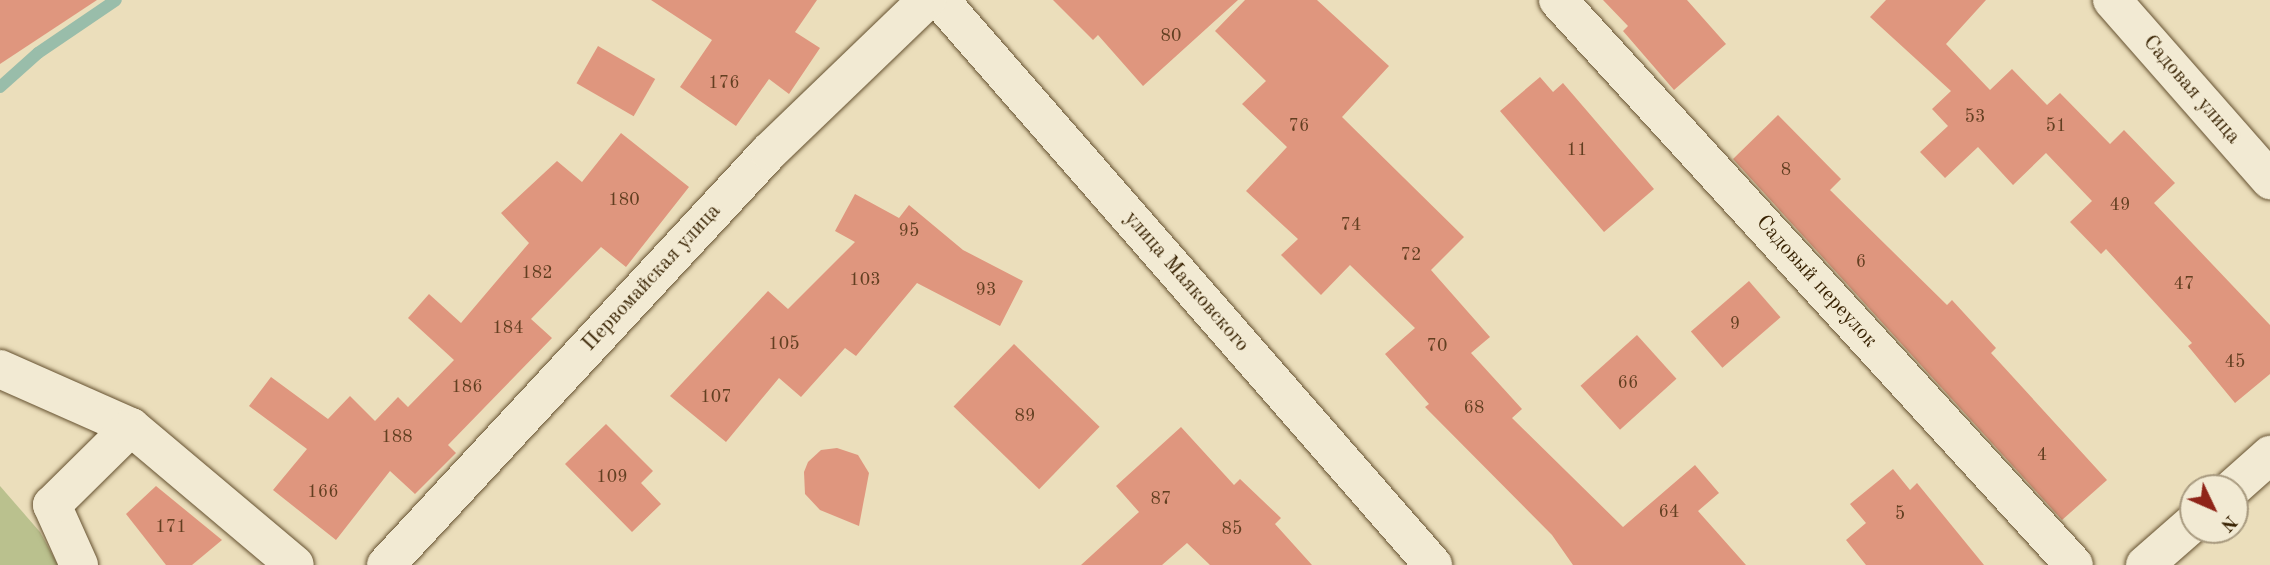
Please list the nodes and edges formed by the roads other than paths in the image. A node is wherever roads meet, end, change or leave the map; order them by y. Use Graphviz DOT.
graph roads {
  1 [pos="927,0"];
  2 [pos="940,0"];
  3 [pos="1558,0"];
  4 [pos="2112,0"];
  5 [pos="2270,180"];
  6 [pos="0,369"];
  7 [pos="131,427"];
  8 [pos="2270,455"];
  9 [pos="2248,474"];
  10 [pos="2179,535"];
  11 [pos="79,565"];
  12 [pos="295,565"];
  13 [pos="386,565"];
  14 [pos="1433,565"];
  15 [pos="2074,565"];
  16 [pos="2145,565"];
  1 -- 13 [label="street, Первомайская улица"];
  2 -- 14 [label="street, улица Маяковского"];
  3 -- 15 [label="street, Садовый переулок"];
  4 -- 5 [label="street, Садовая улица"];
  6 -- 7 [label="street"];
  7 -- 11 [label="street"];
  7 -- 12 [label="street"];
  8 -- 9 [label="street"];
  10 -- 16 [label="street"];
}
